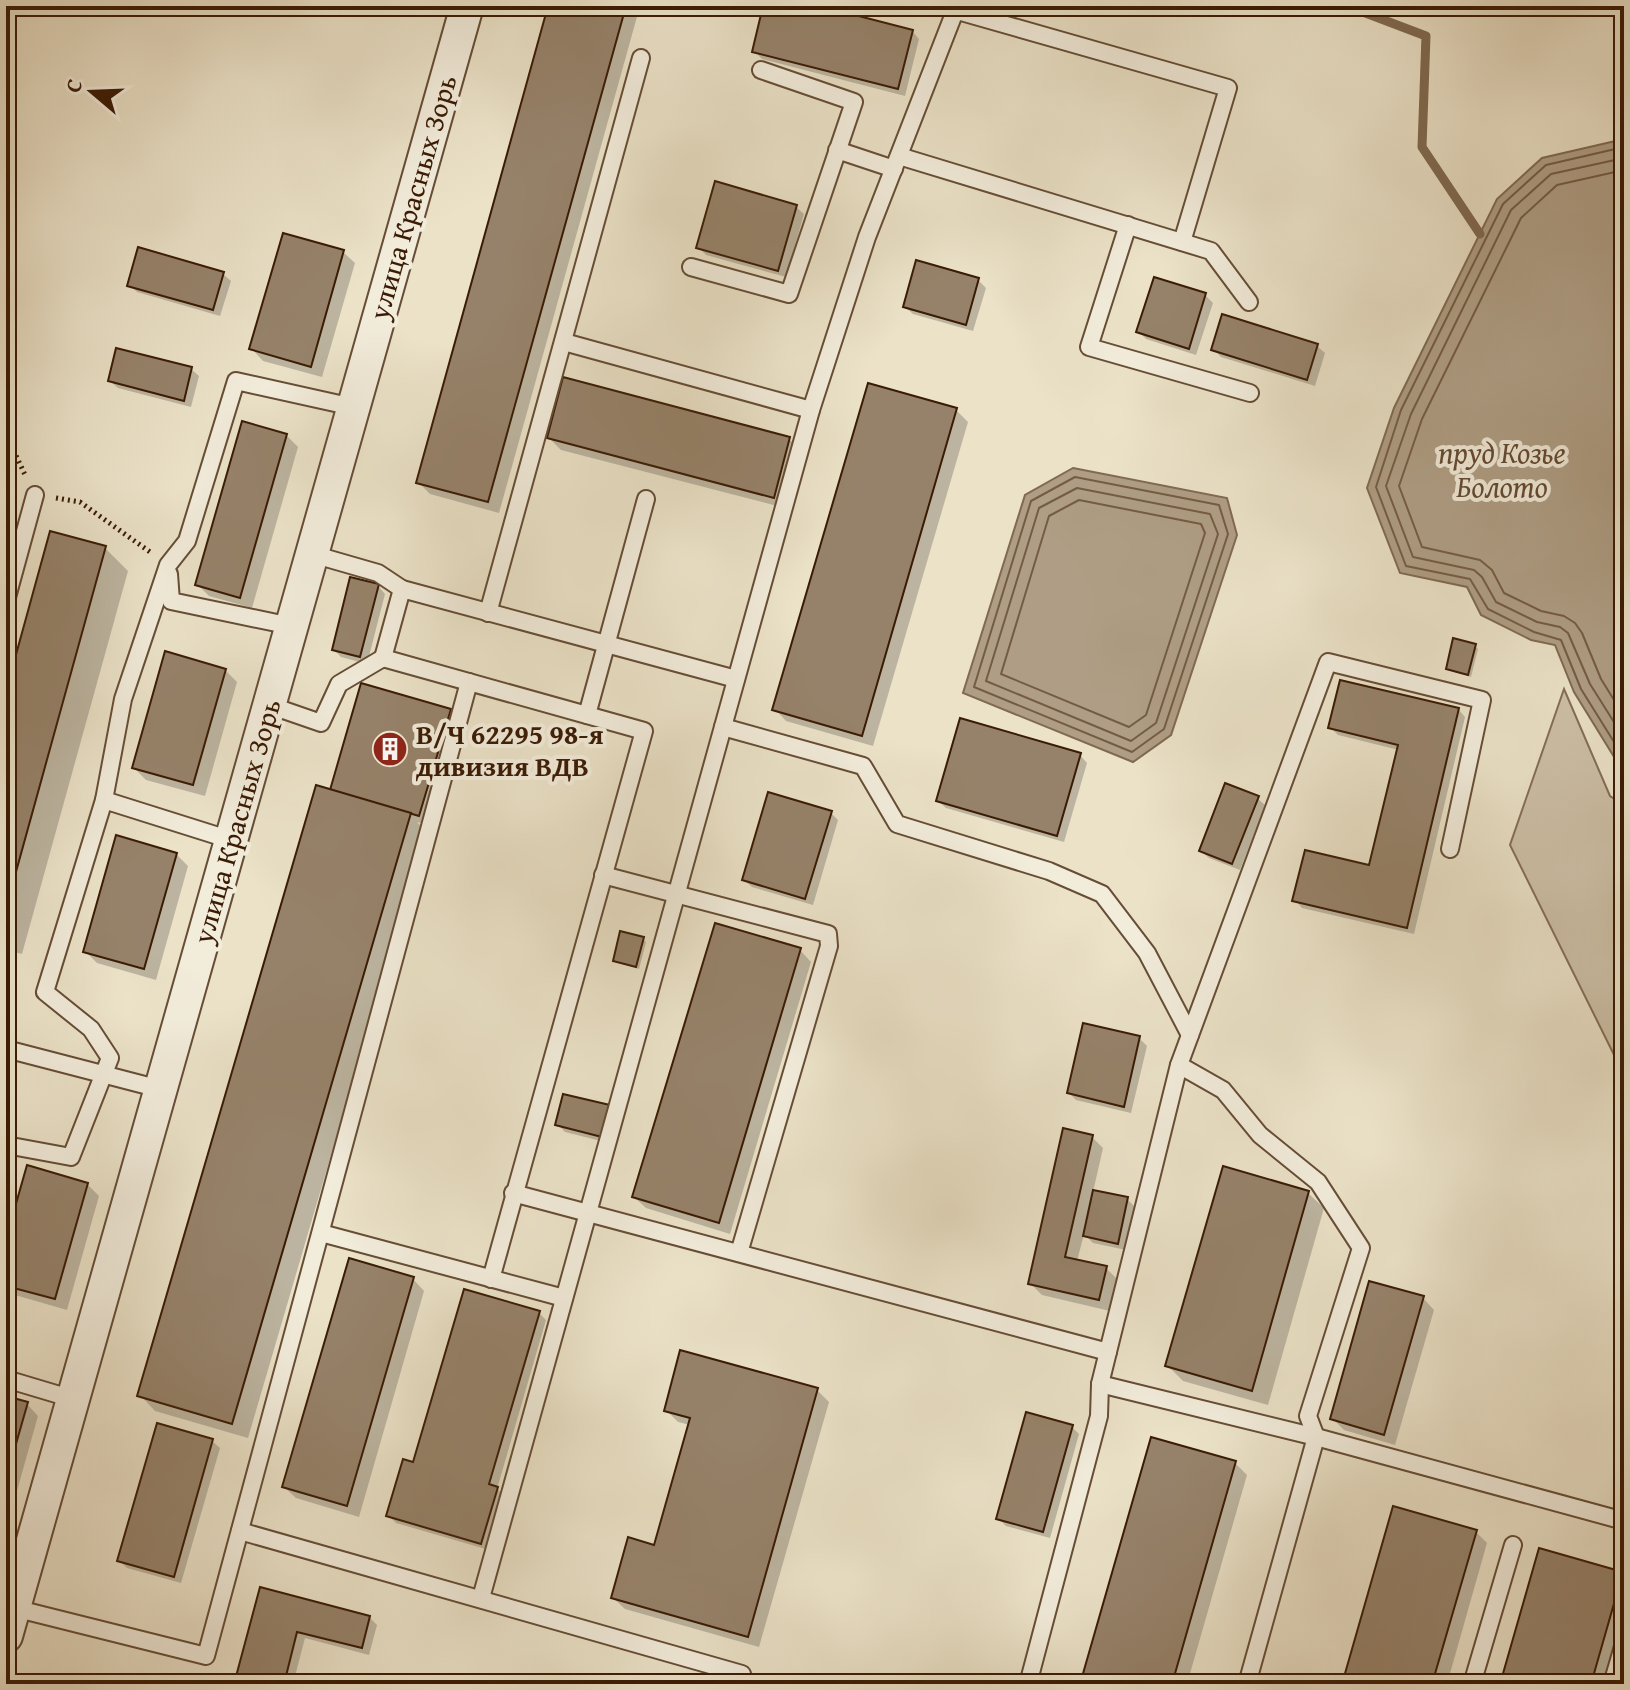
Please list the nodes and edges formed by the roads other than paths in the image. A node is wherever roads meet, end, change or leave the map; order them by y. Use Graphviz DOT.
graph roads {
  1 [pos="467,6"];
  2 [pos="951,7"];
  3 [pos="641,58"];
  4 [pos="761,70"];
  5 [pos="837,150"];
  6 [pos="896,162"];
  7 [pos="1128,225"];
  8 [pos="1182,242"];
  9 [pos="691,267"];
  10 [pos="1249,302"];
  11 [pos="564,342"];
  12 [pos="1250,393"];
  13 [pos="353,407"];
  14 [pos="811,410"];
  15 [pos="35,495"];
  16 [pos="646,499"];
  17 [pos="312,554"];
  18 [pos="168,565"];
  19 [pos="402,589"];
  20 [pos="6,601"];
  21 [pos="488,613"];
  22 [pos="291,626"];
  23 [pos="605,644"];
  24 [pos="383,658"];
  25 [pos="736,679"];
  26 [pos="469,682"];
  27 [pos="269,705"];
  28 [pos="587,715"];
  29 [pos="723,727"];
  30 [pos="104,800"];
  31 [pos="231,840"];
  32 [pos="1450,849"];
  33 [pos="603,875"];
  34 [pos="676,894"];
  35 [pos="1190,1035"];
  36 [pos="6,1049"];
  37 [pos="1179,1065"];
  38 [pos="105,1075"];
  39 [pos="160,1089"];
  40 [pos="6,1145"];
  41 [pos="513,1193"];
  42 [pos="588,1212"];
  43 [pos="321,1233"];
  44 [pos="739,1253"];
  45 [pos="491,1279"];
  46 [pos="564,1298"];
  47 [pos="1108,1352"];
  48 [pos="6,1379"];
  49 [pos="1100,1384"];
  50 [pos="73,1399"];
  51 [pos="1316,1437"];
  52 [pos="1624,1521"];
  53 [pos="240,1531"];
  54 [pos="1513,1545"];
  55 [pos="481,1598"];
  56 [pos="11,1605"];
  57 [pos="1624,1643"];
  58 [pos="742,1674"];
  59 [pos="1028,1684"];
  60 [pos="1247,1684"];
  61 [pos="1472,1684"];
  62 [pos="1612,1684"];
  1 -- 13 [label="street, улица Красных Зорь"];
  2 -- 6 [label="lane"];
  2 -- 8 [label="lane"];
  3 -- 11 [label="lane"];
  4 -- 5 [label="lane"];
  5 -- 6 [label="lane"];
  5 -- 9 [label="lane"];
  6 -- 7 [label="lane"];
  6 -- 14 [label="lane"];
  7 -- 8 [label="lane"];
  7 -- 12 [label="lane"];
  8 -- 10 [label="lane"];
  11 -- 14 [label="lane"];
  11 -- 21 [label="lane"];
  13 -- 17 [label="street, улица Красных Зорь"];
  13 -- 18 [label="lane"];
  14 -- 25 [label="lane"];
  15 -- 20 [label="lane"];
  16 -- 23 [label="lane"];
  17 -- 19 [label="lane"];
  17 -- 22 [label="street, улица Красных Зорь"];
  18 -- 22 [label="lane"];
  18 -- 30 [label="lane"];
  19 -- 21 [label="lane"];
  19 -- 24 [label="lane"];
  21 -- 23 [label="lane"];
  22 -- 27 [label="street, улица Красных Зорь"];
  23 -- 25 [label="lane"];
  23 -- 28 [label="lane"];
  24 -- 26 [label="lane"];
  24 -- 27 [label="lane"];
  25 -- 29 [label="lane"];
  26 -- 28 [label="lane"];
  26 -- 43 [label="lane"];
  27 -- 31 [label="street, улица Красных Зорь"];
  28 -- 33 [label="lane"];
  29 -- 34 [label="lane"];
  29 -- 35 [label="lane"];
  30 -- 31 [label="lane"];
  30 -- 38 [label="lane"];
  31 -- 39 [label="street, улица Красных Зорь"];
  32 -- 35 [label="lane"];
  33 -- 34 [label="lane"];
  33 -- 41 [label="lane"];
  34 -- 42 [label="lane"];
  34 -- 44 [label="lane"];
  35 -- 37 [label="lane"];
  36 -- 38 [label="lane"];
  37 -- 47 [label="lane"];
  37 -- 51 [label="lane"];
  38 -- 39 [label="lane"];
  38 -- 40 [label="lane"];
  39 -- 50 [label="street, улица Красных Зорь"];
  41 -- 42 [label="lane"];
  41 -- 45 [label="lane"];
  42 -- 44 [label="lane"];
  42 -- 46 [label="lane"];
  43 -- 45 [label="lane"];
  43 -- 53 [label="lane"];
  44 -- 47 [label="lane"];
  45 -- 46 [label="lane"];
  46 -- 55 [label="lane"];
  47 -- 49 [label="lane"];
  48 -- 50 [label="lane"];
  49 -- 51 [label="lane"];
  49 -- 59 [label="lane"];
  50 -- 56 [label="street, улица Красных Зорь"];
  51 -- 52 [label="lane"];
  51 -- 60 [label="lane"];
  53 -- 55 [label="lane"];
  53 -- 56 [label="lane"];
  54 -- 61 [label="lane"];
  55 -- 58 [label="lane"];
  57 -- 62 [label="lane"];
}
